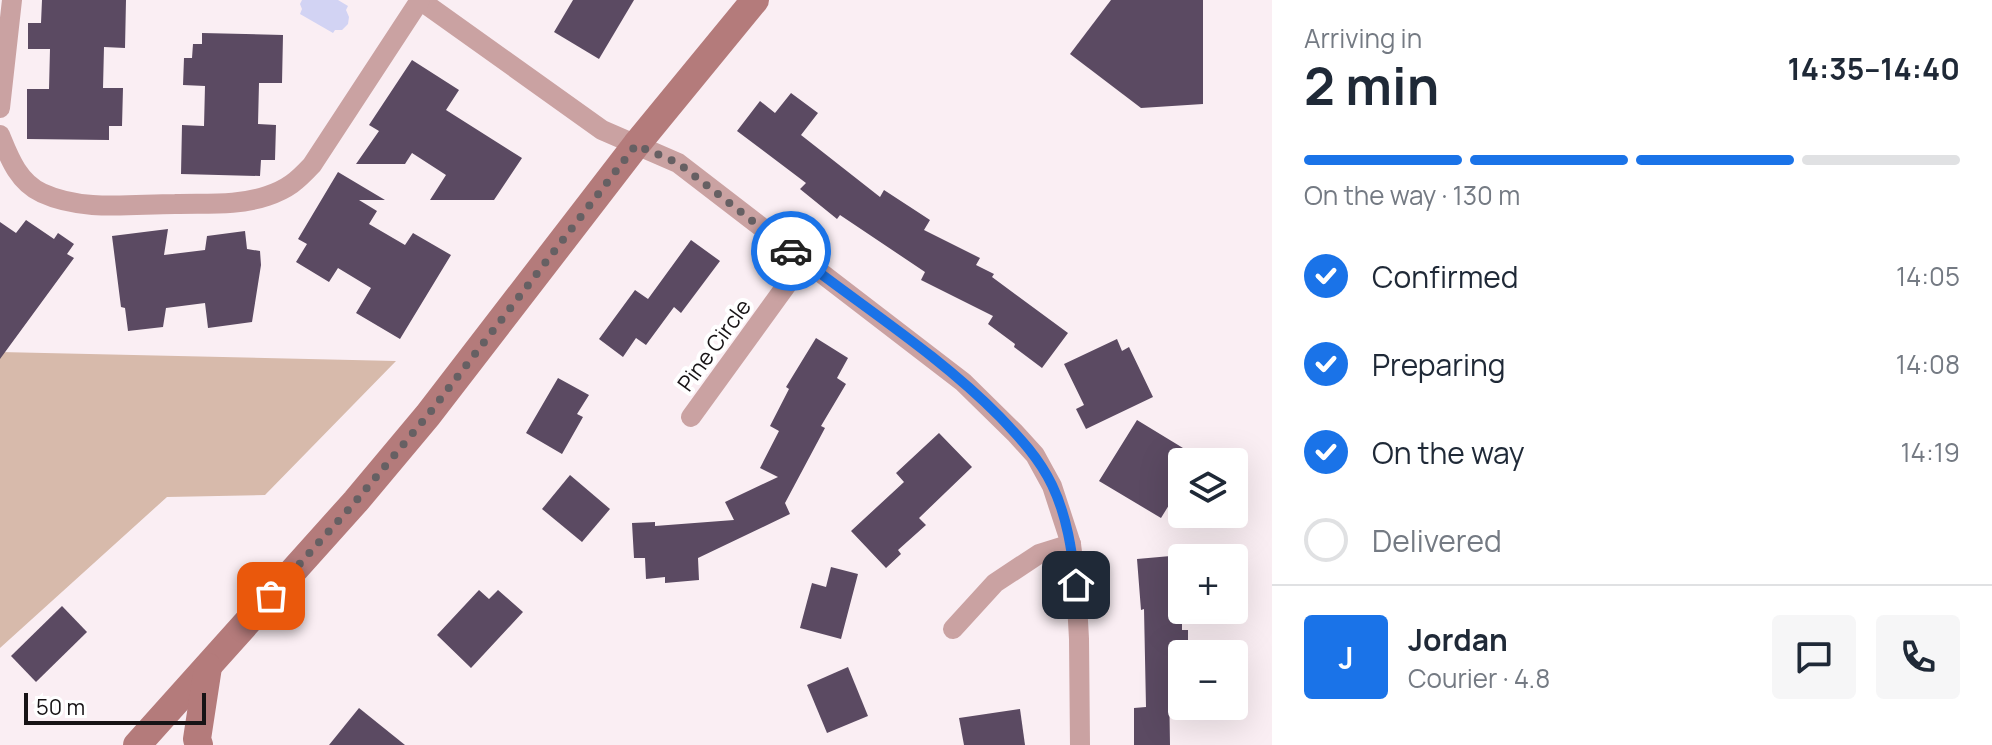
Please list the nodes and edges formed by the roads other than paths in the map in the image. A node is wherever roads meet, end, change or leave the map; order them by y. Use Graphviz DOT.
graph roads {
  1 [pos="12,0"];
  2 [pos="420,0"];
  3 [pos="755,0"];
  4 [pos="0,108"];
  5 [pos="0,135"];
  6 [pos="636,145"];
  7 [pos="804,261"];
  8 [pos="691,417"];
  9 [pos="1071,544"];
  10 [pos="953,629"];
  11 [pos="208,667"];
  12 [pos="137,745"];
  13 [pos="199,745"];
  14 [pos="1080,745"];
  1 -- 4 [label="street"];
  2 -- 5 [label="street"];
  2 -- 6 [label="street"];
  3 -- 6 [label="main road"];
  6 -- 7 [label="street"];
  6 -- 11 [label="main road"];
  7 -- 8 [label="street, Pine Circle"];
  7 -- 9 [label="street"];
  9 -- 10 [label="street"];
  9 -- 14 [label="street"];
  11 -- 12 [label="main road"];
  11 -- 13 [label="main road"];
}
